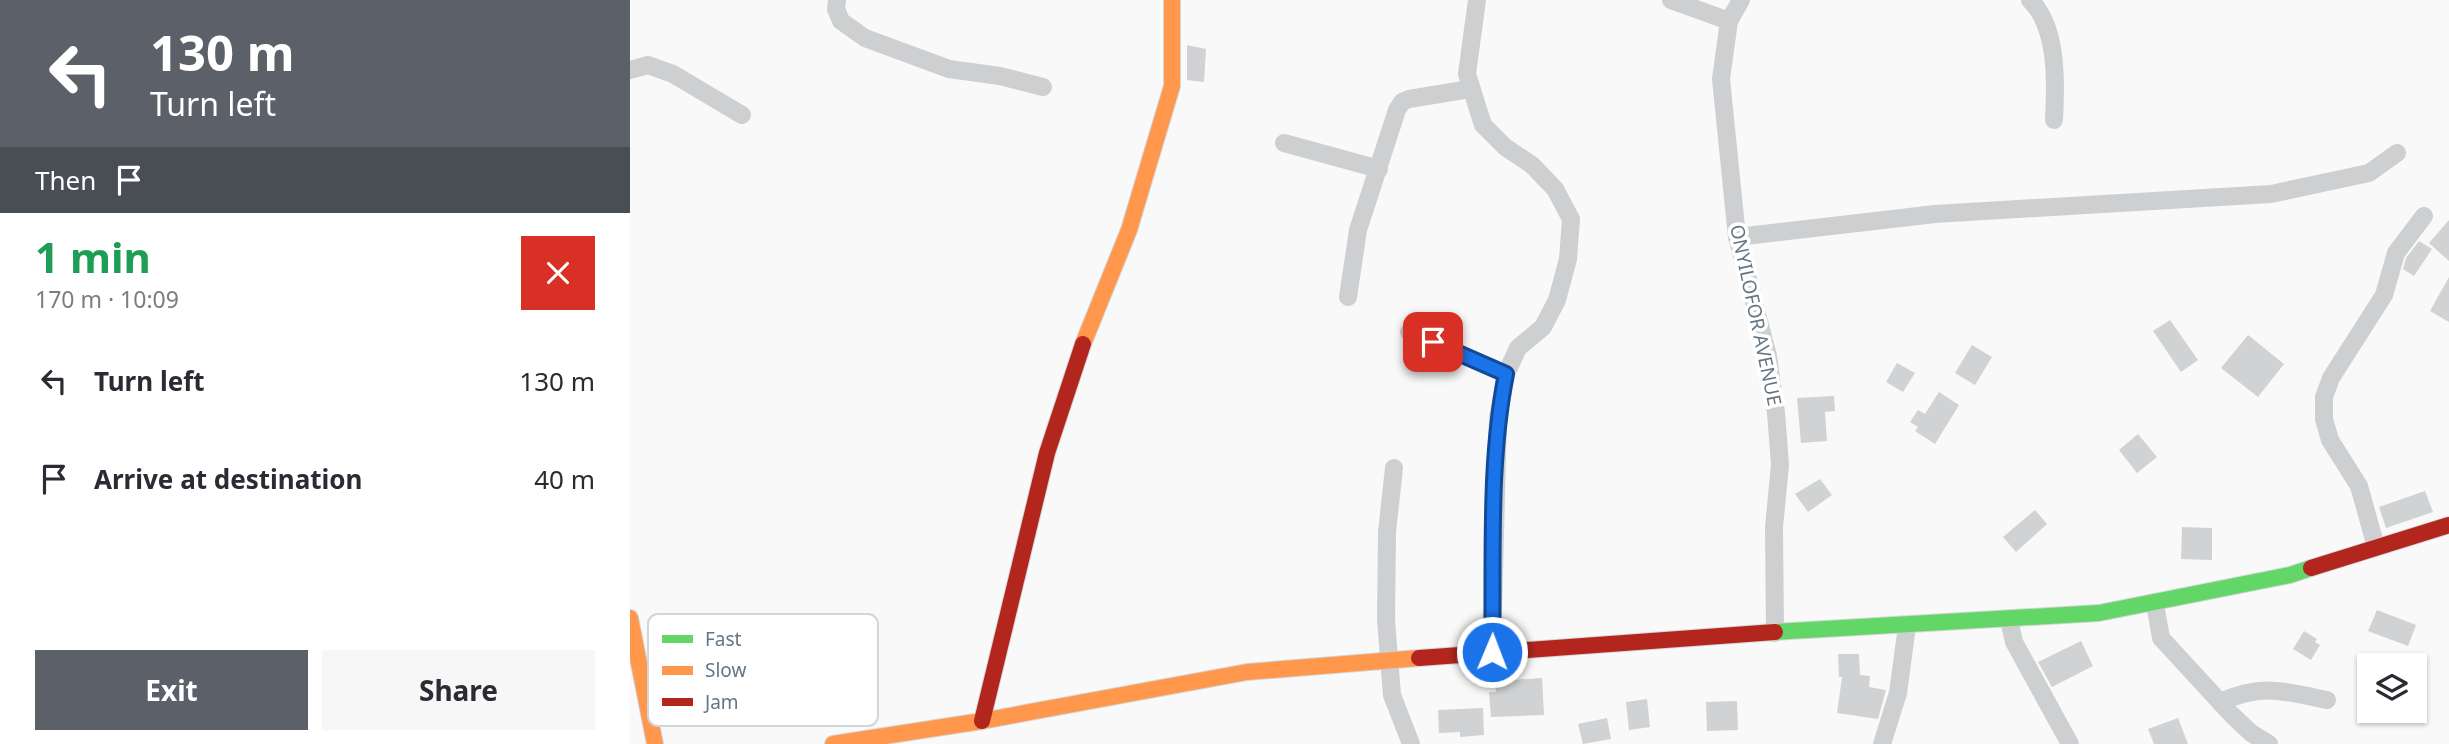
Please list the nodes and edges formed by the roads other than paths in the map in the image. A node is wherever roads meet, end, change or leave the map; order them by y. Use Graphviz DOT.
graph roads {
  1 [pos="837,0"];
  2 [pos="1172,0"];
  3 [pos="1477,0"];
  4 [pos="1671,0"];
  5 [pos="1741,0"];
  6 [pos="2031,0"];
  7 [pos="1729,21"];
  8 [pos="630,70"];
  9 [pos="1043,87"];
  10 [pos="1470,89"];
  11 [pos="742,115"];
  12 [pos="2054,120"];
  13 [pos="1284,143"];
  14 [pos="2397,153"];
  15 [pos="1379,169"];
  16 [pos="2424,216"];
  17 [pos="1737,237"];
  18 [pos="1348,297"];
  19 [pos="1409,332"];
  20 [pos="1506,374"];
  21 [pos="1394,468"];
  22 [pos="2449,525"];
  23 [pos="2376,547"];
  24 [pos="2155,604"];
  25 [pos="630,618"];
  26 [pos="2009,620"];
  27 [pos="1906,626"];
  28 [pos="1775,633"];
  29 [pos="1492,652"];
  30 [pos="1391,660"];
  31 [pos="2327,700"];
  32 [pos="2220,702"];
  33 [pos="648,709"];
  34 [pos="982,721"];
  35 [pos="651,726"];
  36 [pos="655,744"];
  37 [pos="833,744"];
  38 [pos="1411,744"];
  39 [pos="1882,744"];
  40 [pos="2070,744"];
  41 [pos="2269,744"];
  1 -- 9 [label="street"];
  2 -- 34 [label="main road"];
  3 -- 10 [label="street"];
  4 -- 7 [label="street"];
  5 -- 7 [label="street, ONYILOFOR AVENUE"];
  6 -- 12 [label="street"];
  7 -- 17 [label="street, ONYILOFOR AVENUE"];
  8 -- 11 [label="street"];
  10 -- 15 [label="street"];
  10 -- 20 [label="street"];
  13 -- 15 [label="street"];
  14 -- 17 [label="street"];
  15 -- 18 [label="street"];
  16 -- 23 [label="street"];
  17 -- 28 [label="street, ONYILOFOR AVENUE"];
  19 -- 20 [label="street"];
  20 -- 29 [label="street"];
  21 -- 30 [label="street"];
  22 -- 23 [label="main road"];
  23 -- 24 [label="main road"];
  24 -- 26 [label="main road"];
  24 -- 32 [label="street"];
  25 -- 33 [label="main road"];
  26 -- 27 [label="main road"];
  26 -- 40 [label="street"];
  27 -- 28 [label="main road"];
  27 -- 39 [label="street"];
  28 -- 29 [label="main road"];
  29 -- 30 [label="main road"];
  30 -- 34 [label="main road"];
  30 -- 38 [label="street"];
  31 -- 32 [label="street"];
  32 -- 41 [label="street"];
  34 -- 37 [label="main road"];
  35 -- 36 [label="main road"];
}
